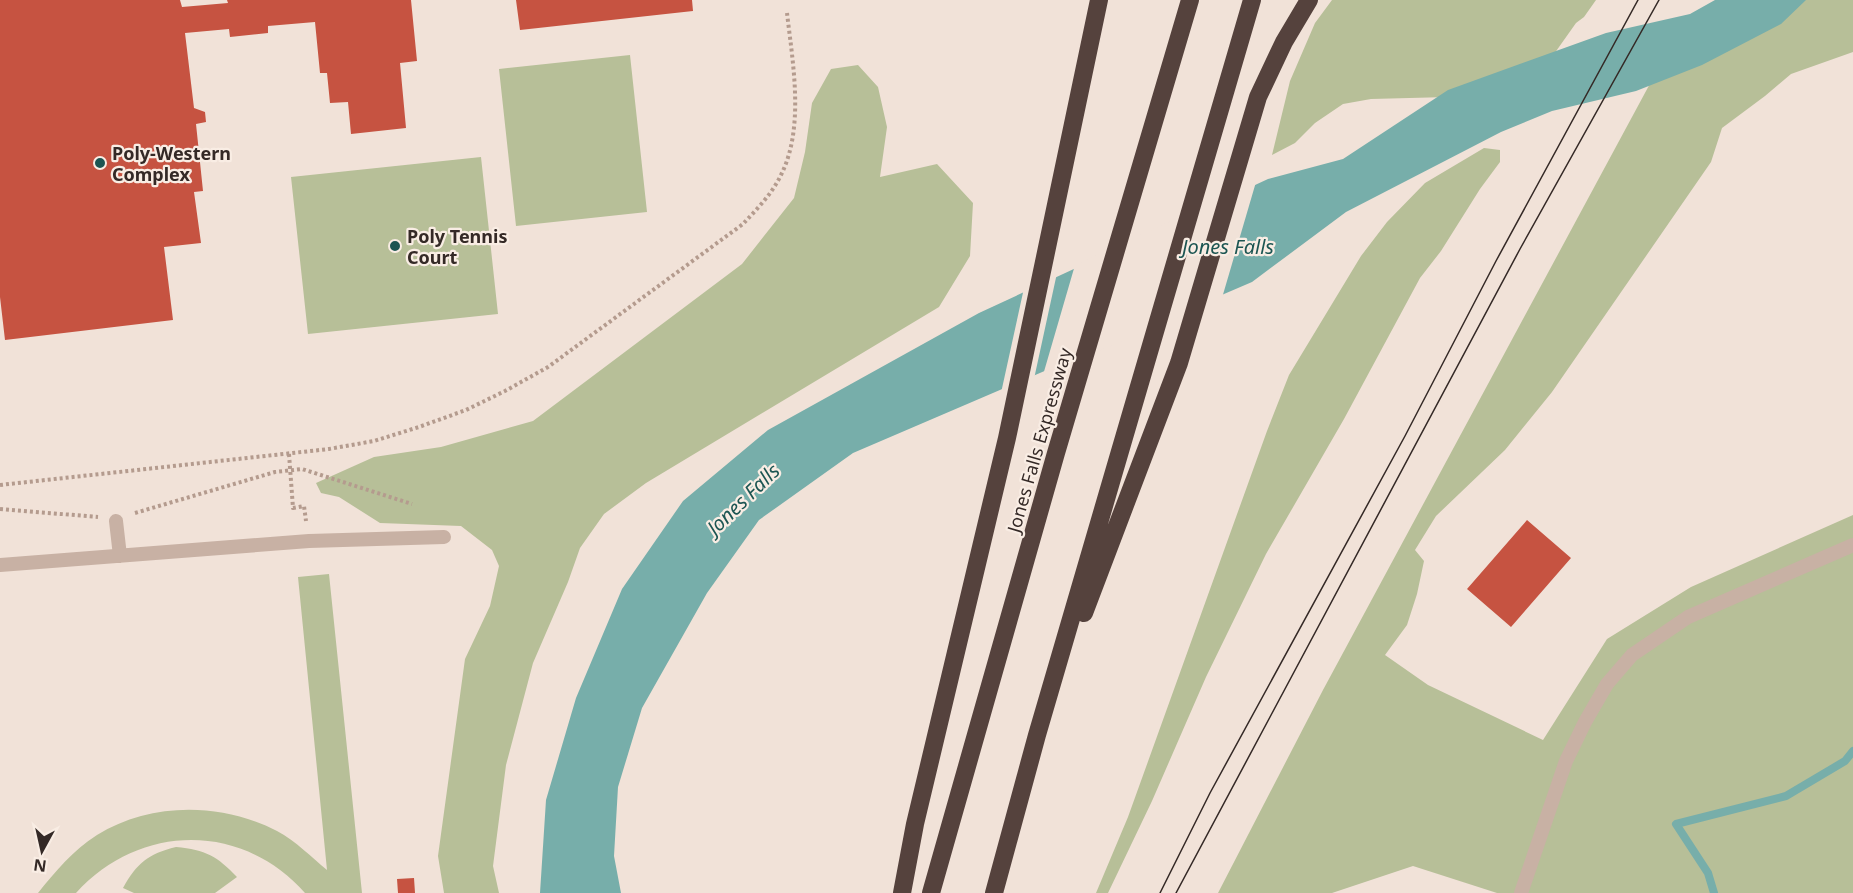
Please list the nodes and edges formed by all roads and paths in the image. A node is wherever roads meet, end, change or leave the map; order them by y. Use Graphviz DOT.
graph roads {
  1 [pos="1099,0"];
  2 [pos="1190,0"];
  3 [pos="1252,0"];
  4 [pos="1308,0"];
  5 [pos="787,14"];
  6 [pos="289,454"];
  7 [pos="289,471"];
  8 [pos="0,485"];
  9 [pos="412,504"];
  10 [pos="0,509"];
  11 [pos="305,511"];
  12 [pos="132,514"];
  13 [pos="99,517"];
  14 [pos="116,521"];
  15 [pos="444,537"];
  16 [pos="1853,545"];
  17 [pos="120,556"];
  18 [pos="0,565"];
  19 [pos="1037,735"];
  20 [pos="903,893"];
  21 [pos="931,893"];
  22 [pos="994,893"];
  23 [pos="1521,893"];
  1 -- 20 [label="highway"];
  2 -- 21 [label="highway, Jones Falls Expressway"];
  3 -- 19 [label="highway"];
  4 -- 19 [label="highway"];
  5 -- 6 [label="path"];
  6 -- 7 [label="path"];
  6 -- 8 [label="path"];
  7 -- 9 [label="path"];
  7 -- 11 [label="path"];
  7 -- 12 [label="path"];
  10 -- 13 [label="path"];
  14 -- 17 [label="lane"];
  15 -- 17 [label="lane"];
  16 -- 23 [label="lane"];
  17 -- 18 [label="lane"];
  19 -- 22 [label="highway"];
}
